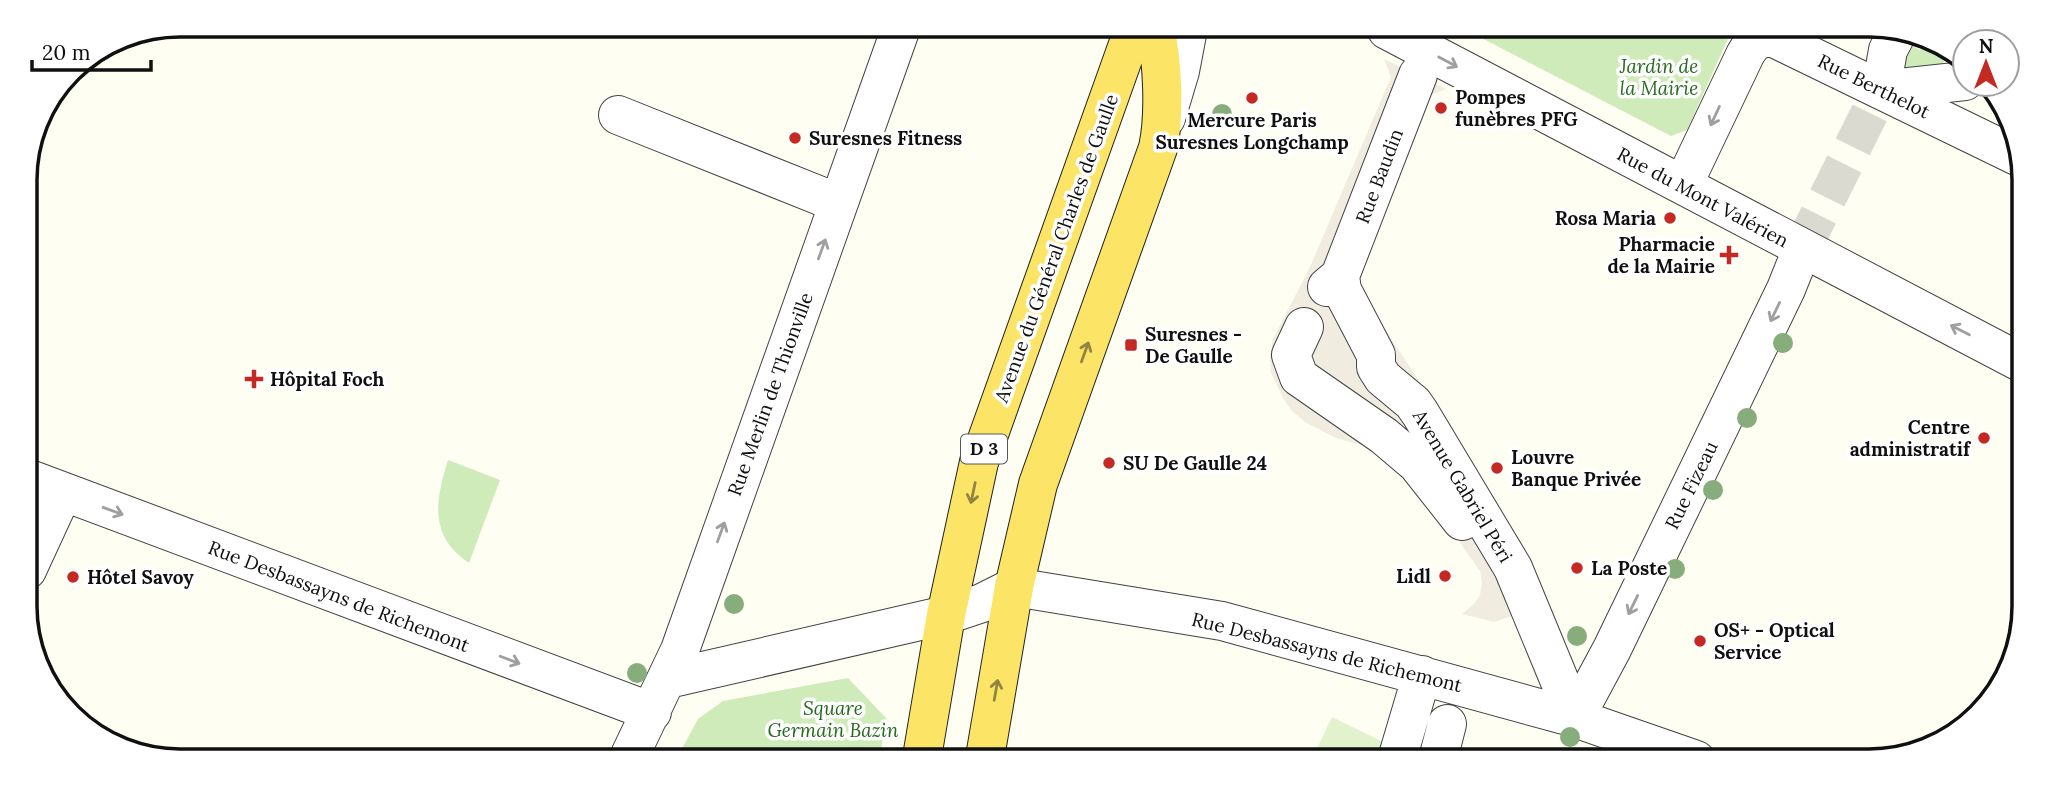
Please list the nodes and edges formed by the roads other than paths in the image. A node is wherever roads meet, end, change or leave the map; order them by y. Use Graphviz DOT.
graph roads {
  1 [pos="898,37"];
  2 [pos="1134,37"];
  3 [pos="1144,37"];
  4 [pos="1186,37"];
  5 [pos="1400,37"];
  6 [pos="1894,39"];
  7 [pos="1418,75"];
  8 [pos="1951,82"];
  9 [pos="1881,90"];
  10 [pos="618,115"];
  11 [pos="1162,130"];
  12 [pos="2009,152"];
  13 [pos="1683,185"];
  14 [pos="838,203"];
  15 [pos="1802,250"];
  16 [pos="1333,281"];
  17 [pos="1304,327"];
  18 [pos="2012,358"];
  19 [pos="37,482"];
  20 [pos="63,492"];
  21 [pos="37,548"];
  22 [pos="1014,587"];
  23 [pos="1530,608"];
  24 [pos="946,615"];
  25 [pos="1422,674"];
  26 [pos="660,695"];
  27 [pos="1575,718"];
  28 [pos="633,749"];
  29 [pos="923,749"];
  30 [pos="986,749"];
  31 [pos="1400,749"];
  32 [pos="1664,749"];
  1 -- 14 [label="street, Rue Merlin de Thionville"];
  2 -- 24 [label="main road, Avenue du Général Charles de Gaulle / D 3, one-way"];
  3 -- 11 [label="main road, Avenue du Général Charles de Gaulle / D 3"];
  4 -- 11 [label="street, D 3"];
  5 -- 13 [label="street, Rue du Mont Valérien, one-way"];
  6 -- 9 [label="street"];
  7 -- 16 [label="street, Rue Baudin"];
  8 -- 9 [label="street"];
  9 -- 12 [label="street, Rue Berthelot"];
  9 -- 13 [label="street, Rue Berthelot, one-way"];
  10 -- 14 [label="street"];
  22 -- 11 [label="main road, Avenue du Général Charles de Gaulle / D 3, one-way"];
  13 -- 15 [label="street, Rue du Mont Valérien"];
  26 -- 14 [label="street, Rue Merlin de Thionville, one-way"];
  18 -- 15 [label="street, Rue du Mont Valérien, one-way"];
  15 -- 27 [label="street, Rue Fizeau, one-way"];
  16 -- 23 [label="street, Avenue Gabriel Péri"];
  17 -- 23 [label="street, Avenue Gabriel Péri"];
  19 -- 20 [label="street, Rue Desbassayns de Richemont"];
  20 -- 21 [label="street"];
  20 -- 26 [label="street, Rue Desbassayns de Richemont, one-way"];
  22 -- 24 [label="street"];
  22 -- 25 [label="street, Rue Desbassayns de Richemont"];
  30 -- 22 [label="main road, Avenue du Général Charles de Gaulle / D 3, one-way"];
  23 -- 27 [label="street, Avenue Gabriel Péri"];
  24 -- 26 [label="street"];
  24 -- 29 [label="main road, Avenue du Général Charles de Gaulle / D 3"];
  25 -- 27 [label="street, Rue Desbassayns de Richemont"];
  25 -- 31 [label="street"];
  26 -- 28 [label="street, Rue Merlin de Thionville"];
  27 -- 32 [label="street, Rue Desbassayns de Richemont"];
}
